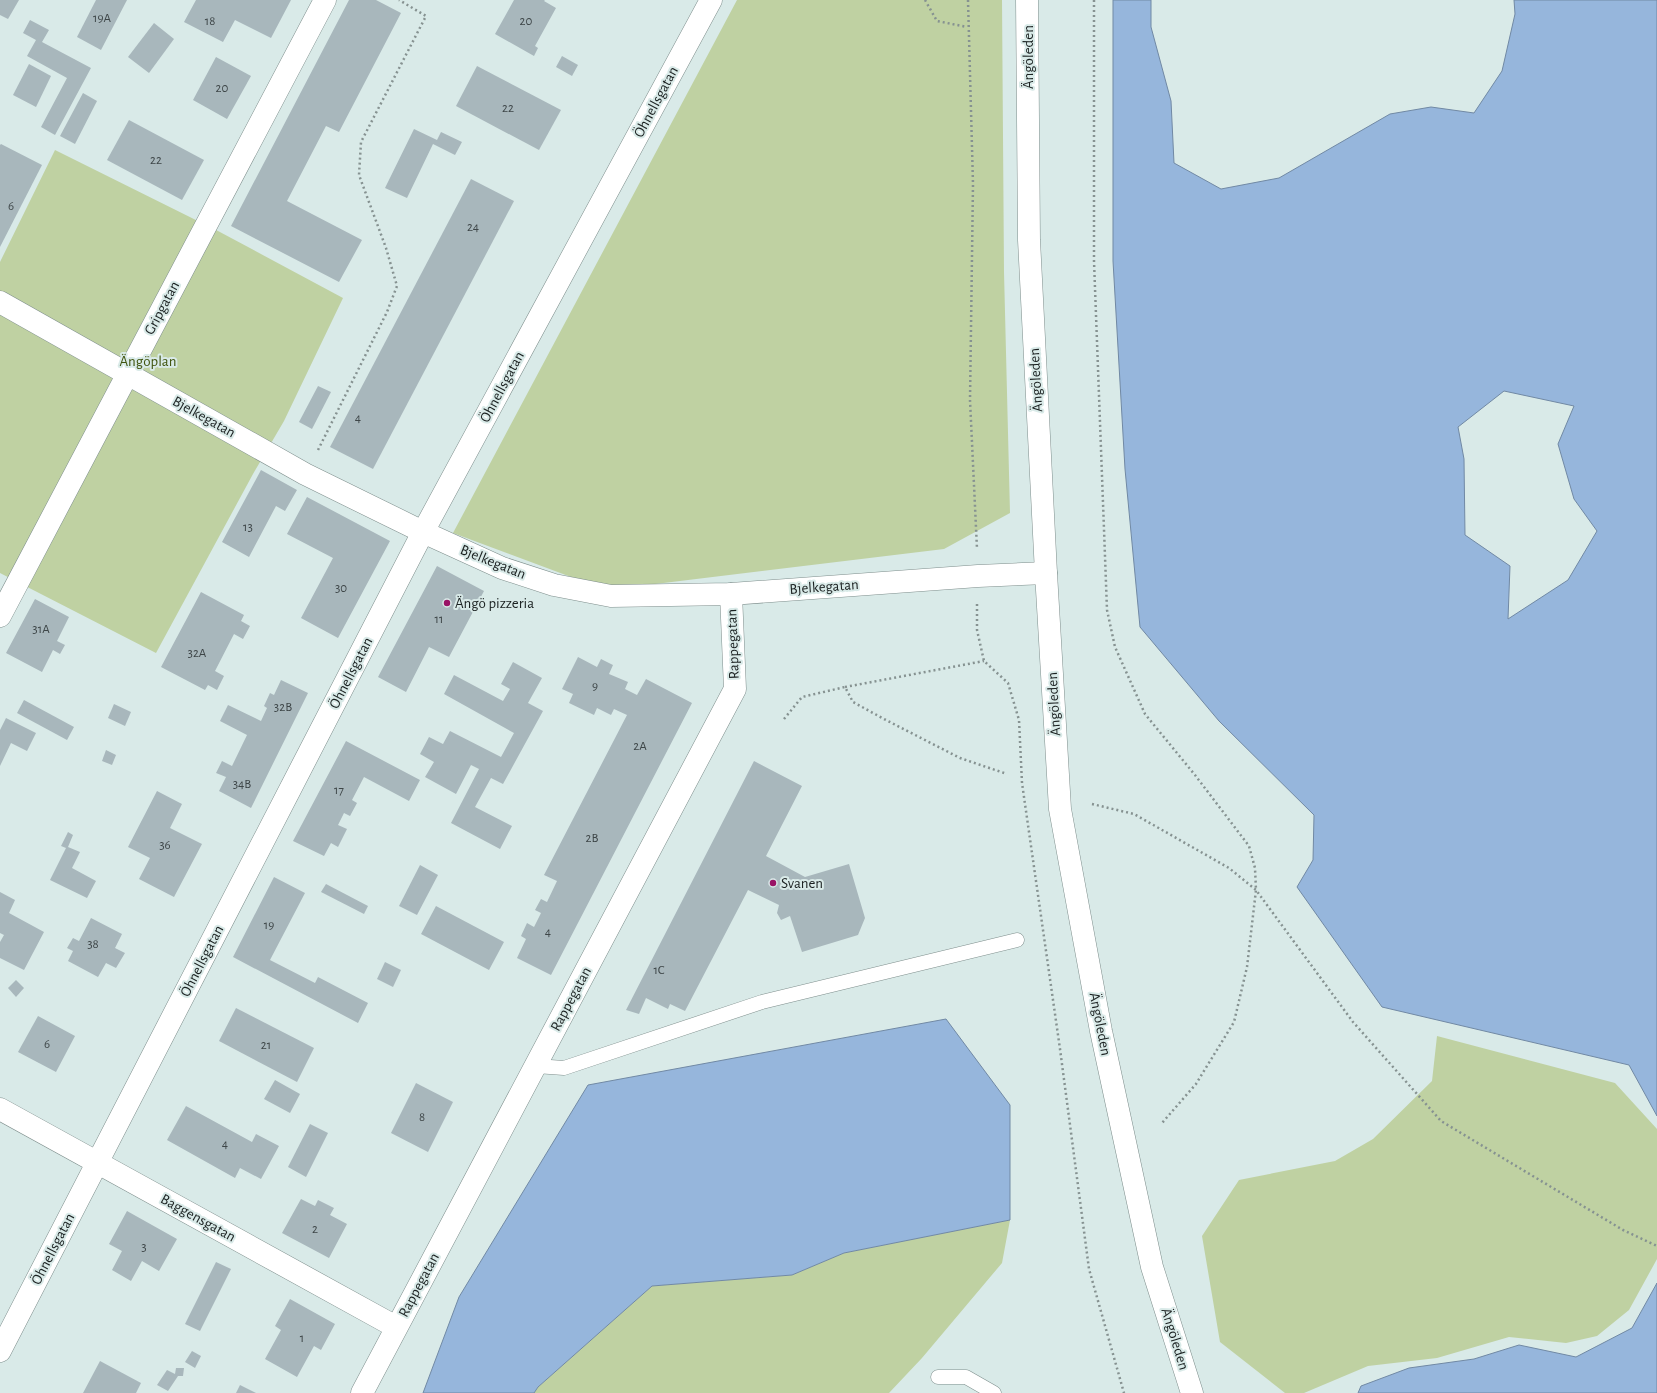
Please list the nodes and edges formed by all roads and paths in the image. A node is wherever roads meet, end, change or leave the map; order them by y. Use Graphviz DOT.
graph roads {
  1 [pos="325,0"];
  2 [pos="399,0"];
  3 [pos="711,0"];
  4 [pos="925,0"];
  5 [pos="968,0"];
  6 [pos="1027,0"];
  7 [pos="1094,0"];
  8 [pos="967,27"];
  9 [pos="0,302"];
  10 [pos="127,374"];
  11 [pos="305,474"];
  12 [pos="423,532"];
  13 [pos="1046,573"];
  14 [pos="978,576"];
  15 [pos="731,594"];
  16 [pos="0,616"];
  17 [pos="984,661"];
  18 [pos="845,687"];
  19 [pos="784,719"];
  20 [pos="1007,774"];
  21 [pos="1092,804"];
  22 [pos="1256,890"];
  23 [pos="1017,940"];
  24 [pos="536,1066"];
  25 [pos="0,1109"];
  26 [pos="1162,1123"];
  27 [pos="98,1163"];
  28 [pos="1657,1246"];
  29 [pos="396,1328"];
  30 [pos="0,1352"];
  31 [pos="938,1376"];
  32 [pos="362,1393"];
  33 [pos="994,1393"];
  34 [pos="1124,1393"];
  35 [pos="1192,1393"];
  1 -- 10 [label="street, Gripgatan"];
  2 -- 11 [label="path"];
  3 -- 12 [label="street, Öhnellsgatan"];
  4 -- 8 [label="path"];
  5 -- 8 [label="path"];
  6 -- 13 [label="street, Ängöleden"];
  7 -- 22 [label="path"];
  8 -- 14 [label="path"];
  9 -- 10 [label="street, Bjelkegatan"];
  10 -- 11 [label="street, Bjelkegatan"];
  10 -- 16 [label="street, Gripgatan"];
  11 -- 12 [label="street, Bjelkegatan"];
  12 -- 15 [label="street, Bjelkegatan"];
  12 -- 27 [label="street, Öhnellsgatan"];
  13 -- 14 [label="street, Bjelkegatan"];
  13 -- 35 [label="street, Ängöleden"];
  14 -- 15 [label="street, Bjelkegatan"];
  14 -- 17 [label="path"];
  15 -- 24 [label="street, Rappegatan"];
  17 -- 18 [label="path"];
  17 -- 34 [label="path"];
  18 -- 19 [label="path"];
  18 -- 20 [label="path"];
  21 -- 22 [label="path"];
  22 -- 26 [label="path"];
  22 -- 28 [label="path"];
  23 -- 24 [label="lane"];
  24 -- 29 [label="street, Rappegatan"];
  25 -- 27 [label="street, Baggensgatan"];
  27 -- 29 [label="street, Baggensgatan"];
  27 -- 30 [label="street, Öhnellsgatan"];
  29 -- 32 [label="street, Rappegatan"];
  31 -- 33 [label="lane"];
}
